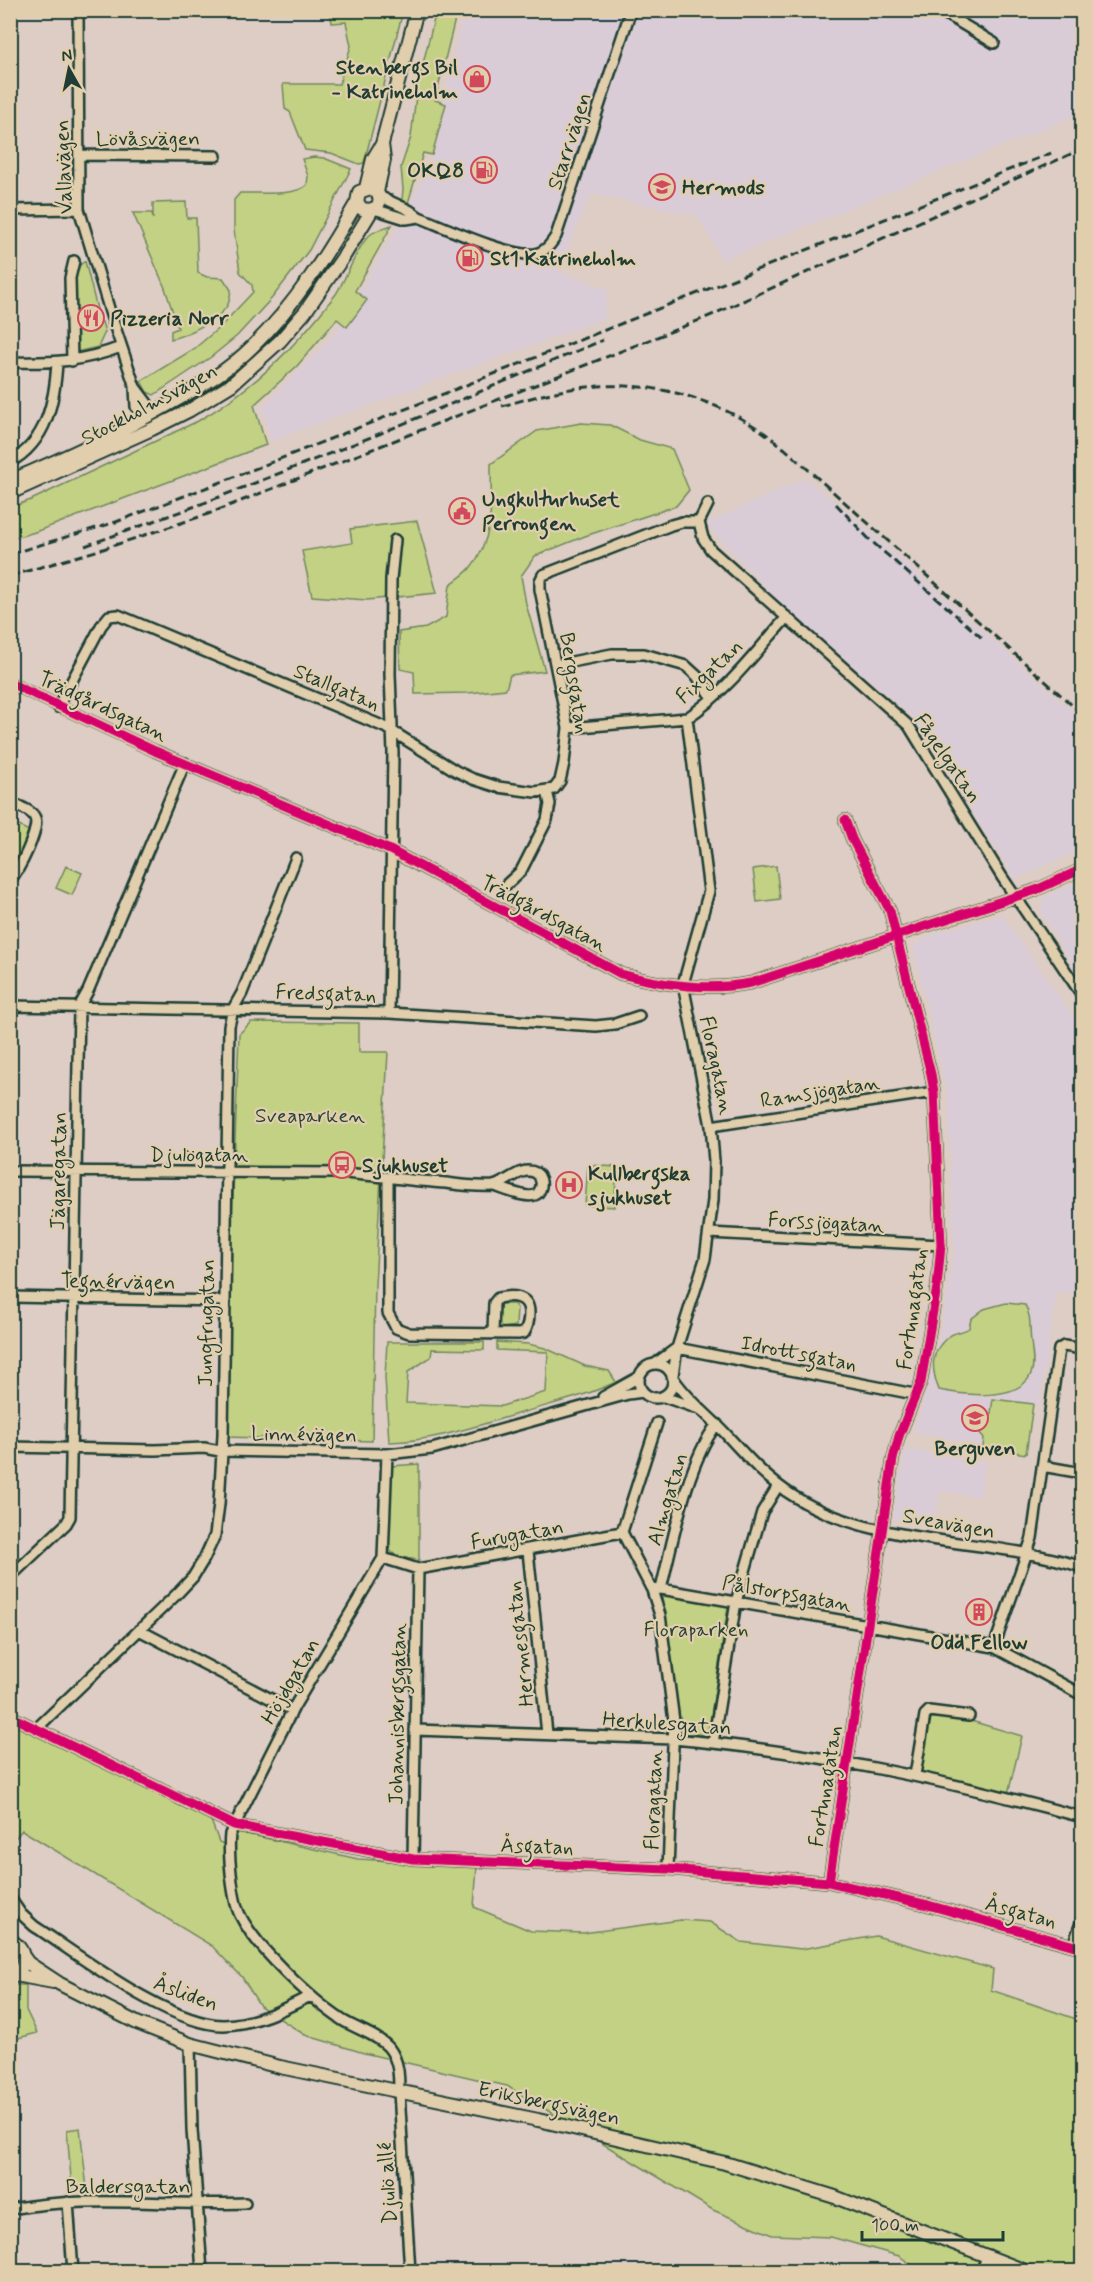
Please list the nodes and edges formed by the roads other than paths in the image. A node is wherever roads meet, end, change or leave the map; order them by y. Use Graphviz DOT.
graph roads {
  1 [pos="78,10"];
  2 [pos="417,10"];
  3 [pos="631,10"];
  4 [pos="939,10"];
  5 [pos="994,43"];
  6 [pos="79,155"];
  7 [pos="216,156"];
  8 [pos="374,192"];
  9 [pos="357,202"];
  10 [pos="79,209"];
  11 [pos="373,209"];
  12 [pos="10,210"];
  13 [pos="419,217"];
  14 [pos="74,261"];
  15 [pos="121,347"];
  16 [pos="10,362"];
  17 [pos="57,362"];
  18 [pos="72,362"];
  19 [pos="146,417"];
  20 [pos="152,429"];
  21 [pos="10,462"];
  22 [pos="10,481"];
  23 [pos="10,493"];
  24 [pos="708,504"];
  25 [pos="699,522"];
  26 [pos="396,540"];
  27 [pos="787,617"];
  28 [pos="556,665"];
  29 [pos="10,683"];
  30 [pos="712,698"];
  31 [pos="58,707"];
  32 [pos="687,718"];
  33 [pos="568,728"];
  34 [pos="392,732"];
  35 [pos="185,763"];
  36 [pos="547,791"];
  37 [pos="10,803"];
  38 [pos="845,820"];
  39 [pos="390,850"];
  40 [pos="296,858"];
  41 [pos="1083,869"];
  42 [pos="10,880"];
  43 [pos="507,884"];
  44 [pos="1016,896"];
  45 [pos="897,934"];
  46 [pos="683,984"];
  47 [pos="1083,995"];
  48 [pos="10,1006"];
  49 [pos="79,1007"];
  50 [pos="233,1009"];
  51 [pos="389,1013"];
  52 [pos="639,1016"];
  53 [pos="934,1092"];
  54 [pos="711,1125"];
  55 [pos="10,1171"];
  56 [pos="76,1172"];
  57 [pos="227,1173"];
  58 [pos="388,1179"];
  59 [pos="495,1186"];
  60 [pos="709,1233"];
  61 [pos="941,1245"];
  62 [pos="10,1297"];
  63 [pos="74,1299"];
  64 [pos="224,1301"];
  65 [pos="494,1334"];
  66 [pos="677,1348"];
  67 [pos="1083,1349"];
  68 [pos="655,1364"];
  69 [pos="639,1377"];
  70 [pos="673,1377"];
  71 [pos="643,1392"];
  72 [pos="914,1394"];
  73 [pos="664,1397"];
  74 [pos="590,1404"];
  75 [pos="704,1411"];
  76 [pos="657,1423"];
  77 [pos="717,1424"];
  78 [pos="10,1447"];
  79 [pos="72,1449"];
  80 [pos="220,1451"];
  81 [pos="387,1454"];
  82 [pos="1042,1466"];
  83 [pos="1083,1473"];
  84 [pos="778,1486"];
  85 [pos="882,1530"];
  86 [pos="622,1532"];
  87 [pos="528,1551"];
  88 [pos="1027,1555"];
  89 [pos="382,1558"];
  90 [pos="1083,1567"];
  91 [pos="418,1569"];
  92 [pos="10,1577"];
  93 [pos="657,1590"];
  94 [pos="736,1602"];
  95 [pos="868,1626"];
  96 [pos="139,1630"];
  97 [pos="994,1647"];
  98 [pos="1083,1695"];
  99 [pos="292,1710"];
  100 [pos="10,1716"];
  101 [pos="969,1716"];
  102 [pos="36,1729"];
  103 [pos="415,1730"];
  104 [pos="547,1734"];
  105 [pos="673,1739"];
  106 [pos="712,1743"];
  107 [pos="847,1761"];
  108 [pos="915,1774"];
  109 [pos="1083,1817"];
  110 [pos="234,1825"];
  111 [pos="412,1859"];
  112 [pos="668,1869"];
  113 [pos="829,1882"];
  114 [pos="10,1898"];
  115 [pos="1083,1920"];
  116 [pos="10,1940"];
  117 [pos="1073,1945"];
  118 [pos="1083,1948"];
  119 [pos="23,1956"];
  120 [pos="13,1977"];
  121 [pos="60,1984"];
  122 [pos="310,1996"];
  123 [pos="190,2044"];
  124 [pos="399,2092"];
  125 [pos="68,2202"];
  126 [pos="245,2203"];
  127 [pos="197,2205"];
  128 [pos="10,2209"];
  129 [pos="988,2255"];
  130 [pos="73,2271"];
  131 [pos="202,2271"];
  132 [pos="410,2271"];
  133 [pos="981,2271"];
  134 [pos="1028,2271"];
  1 -- 6 [label="street, Vallavägen"];
  2 -- 8 [label="main road"];
  3 -- 13 [label="street, Starrvägen"];
  4 -- 5 [label="street"];
  6 -- 7 [label="street, Lövåsvägen"];
  6 -- 10 [label="street, Vallavägen"];
  8 -- 9 [label="main road"];
  8 -- 11 [label="main road"];
  8 -- 13 [label="street"];
  9 -- 11 [label="main road"];
  9 -- 19 [label="main road, Stockholmsvägen"];
  10 -- 12 [label="street"];
  10 -- 15 [label="street, Vallavägen"];
  11 -- 13 [label="street"];
  11 -- 20 [label="main road, Stockholmsvägen"];
  14 -- 18 [label="street"];
  15 -- 18 [label="street"];
  15 -- 19 [label="street, Vallavägen"];
  16 -- 17 [label="street"];
  17 -- 18 [label="street"];
  17 -- 21 [label="street"];
  19 -- 20 [label="main road"];
  19 -- 22 [label="main road, Stockholmsvägen"];
  20 -- 23 [label="main road, Stockholmsvägen"];
  24 -- 25 [label="street"];
  25 -- 27 [label="street, Fågelgatan"];
  25 -- 28 [label="street, Bergsgatan"];
  26 -- 34 [label="street"];
  27 -- 30 [label="street, Fixgatan"];
  27 -- 44 [label="street, Fågelgatan"];
  28 -- 30 [label="street"];
  28 -- 33 [label="street, Bergsgatan"];
  29 -- 31 [label="street, Trädgårdsgatan"];
  30 -- 32 [label="street, Fixgatan"];
  31 -- 34 [label="street, Stallgatan"];
  31 -- 35 [label="street, Trädgårdsgatan"];
  32 -- 33 [label="street, Fixgatan"];
  32 -- 46 [label="street, Floragatan"];
  33 -- 36 [label="street, Bergsgatan"];
  34 -- 36 [label="street, Stallgatan"];
  34 -- 39 [label="street"];
  35 -- 39 [label="street, Trädgårdsgatan"];
  35 -- 49 [label="street, Jägaregatan"];
  36 -- 43 [label="street"];
  37 -- 42 [label="street"];
  38 -- 45 [label="street, Fortunagatan"];
  39 -- 46 [label="street, Trädgårdsgatan"];
  39 -- 51 [label="street"];
  40 -- 50 [label="street, Jungfrugatan"];
  41 -- 44 [label="street, Trädgårdsgatan"];
  44 -- 45 [label="street, Trädgårdsgatan"];
  44 -- 47 [label="street, Fågelgatan"];
  45 -- 46 [label="street, Trädgårdsgatan"];
  45 -- 53 [label="street, Fortunagatan"];
  46 -- 54 [label="street, Floragatan"];
  48 -- 49 [label="street, Fredsgatan"];
  49 -- 50 [label="street, Fredsgatan"];
  49 -- 56 [label="street, Jägaregatan"];
  50 -- 51 [label="street, Fredsgatan"];
  50 -- 57 [label="street, Jungfrugatan"];
  51 -- 52 [label="street, Fredsgatan"];
  53 -- 54 [label="street, Ramsjögatan"];
  53 -- 61 [label="street, Fortunagatan"];
  54 -- 60 [label="street, Floragatan"];
  55 -- 56 [label="street, Djulögatan"];
  56 -- 57 [label="street, Djulögatan"];
  56 -- 63 [label="street, Jägaregatan"];
  57 -- 58 [label="street, Djulögatan"];
  57 -- 64 [label="street, Jungfrugatan"];
  58 -- 59 [label="street, Djulögatan"];
  58 -- 65 [label="street"];
  59 -- 59 [label="street, Djulögatan"];
  60 -- 61 [label="street, Forssjögatan"];
  60 -- 66 [label="street, Floragatan"];
  61 -- 72 [label="street, Fortunagatan"];
  62 -- 63 [label="street, Tegnérvägen"];
  63 -- 64 [label="street, Tegnérvägen"];
  63 -- 79 [label="street, Jägaregatan"];
  64 -- 80 [label="street, Jungfrugatan"];
  65 -- 65 [label="street"];
  66 -- 68 [label="street"];
  66 -- 70 [label="street, Floragatan"];
  66 -- 72 [label="street, Idrottsgatan"];
  67 -- 82 [label="street"];
  68 -- 69 [label="street"];
  68 -- 70 [label="street"];
  69 -- 71 [label="street"];
  69 -- 74 [label="street, Linnévägen"];
  70 -- 73 [label="street"];
  70 -- 75 [label="street, Sveavägen"];
  71 -- 73 [label="street"];
  71 -- 74 [label="street, Linnévägen"];
  72 -- 85 [label="street, Fortunagatan"];
  73 -- 75 [label="street, Sveavägen"];
  74 -- 81 [label="street, Linnévägen"];
  75 -- 77 [label="street, Sveavägen"];
  76 -- 86 [label="street"];
  77 -- 84 [label="street, Sveavägen"];
  77 -- 93 [label="street, Almgatan"];
  78 -- 79 [label="street, Linnévägen"];
  79 -- 80 [label="street, Linnévägen"];
  79 -- 92 [label="street, Jägaregatan"];
  80 -- 81 [label="street, Linnévägen"];
  80 -- 96 [label="street, Jungfrugatan"];
  81 -- 89 [label="street, Höjdgatan"];
  82 -- 83 [label="street"];
  82 -- 88 [label="street"];
  84 -- 85 [label="street, Sveavägen"];
  84 -- 94 [label="street"];
  85 -- 88 [label="street, Sveavägen"];
  85 -- 95 [label="street, Fortunagatan"];
  86 -- 87 [label="street, Furugatan"];
  86 -- 93 [label="street, Floragatan"];
  87 -- 91 [label="street, Furugatan"];
  87 -- 104 [label="street, Hermesgatan"];
  88 -- 90 [label="street, Sveavägen"];
  88 -- 97 [label="street"];
  89 -- 91 [label="street"];
  89 -- 99 [label="street, Höjdgatan"];
  91 -- 103 [label="street, Johannisbergsgatan"];
  93 -- 94 [label="street, Pålstorpsgatan"];
  93 -- 105 [label="street, Floragatan"];
  94 -- 95 [label="street, Pålstorpsgatan"];
  94 -- 106 [label="street"];
  95 -- 97 [label="street, Pålstorpsgatan"];
  95 -- 107 [label="street, Fortunagatan"];
  96 -- 99 [label="street"];
  96 -- 102 [label="street, Jungfrugatan"];
  97 -- 98 [label="street, Pålstorpsgatan"];
  99 -- 110 [label="street, Höjdgatan"];
  100 -- 102 [label="street, Åsgatan"];
  101 -- 108 [label="street"];
  102 -- 110 [label="street, Åsgatan"];
  103 -- 104 [label="street, Herkulesgatan"];
  103 -- 111 [label="street, Johannisbergsgatan"];
  104 -- 105 [label="street, Herkulesgatan"];
  105 -- 106 [label="street, Herkulesgatan"];
  105 -- 112 [label="street, Floragatan"];
  106 -- 107 [label="street, Herkulesgatan"];
  107 -- 108 [label="street, Herkulesgatan"];
  107 -- 113 [label="street, Fortunagatan"];
  108 -- 109 [label="street, Herkulesgatan"];
  110 -- 111 [label="street, Åsgatan"];
  110 -- 122 [label="street, Höjdgatan"];
  111 -- 112 [label="street, Åsgatan"];
  112 -- 113 [label="street, Åsgatan"];
  113 -- 117 [label="street, Åsgatan"];
  114 -- 122 [label="street, Åsliden"];
  115 -- 117 [label="street"];
  116 -- 119 [label="main road, Eriksbergsvägen"];
  117 -- 118 [label="street, Åsgatan"];
  119 -- 120 [label="main road"];
  119 -- 121 [label="main road, Eriksbergsvägen"];
  120 -- 121 [label="main road, Eriksbergsvägen"];
  121 -- 123 [label="main road, Eriksbergsvägen"];
  122 -- 124 [label="street"];
  123 -- 124 [label="main road, Eriksbergsvägen"];
  123 -- 127 [label="street"];
  124 -- 129 [label="main road, Eriksbergsvägen"];
  124 -- 132 [label="street, Djulö allé"];
  125 -- 127 [label="street, Baldersgatan"];
  125 -- 128 [label="street, Baldersgatan"];
  125 -- 130 [label="street"];
  126 -- 127 [label="street, Baldersgatan"];
  127 -- 131 [label="street"];
  129 -- 133 [label="street"];
  129 -- 134 [label="main road, Eriksbergsvägen"];
}
